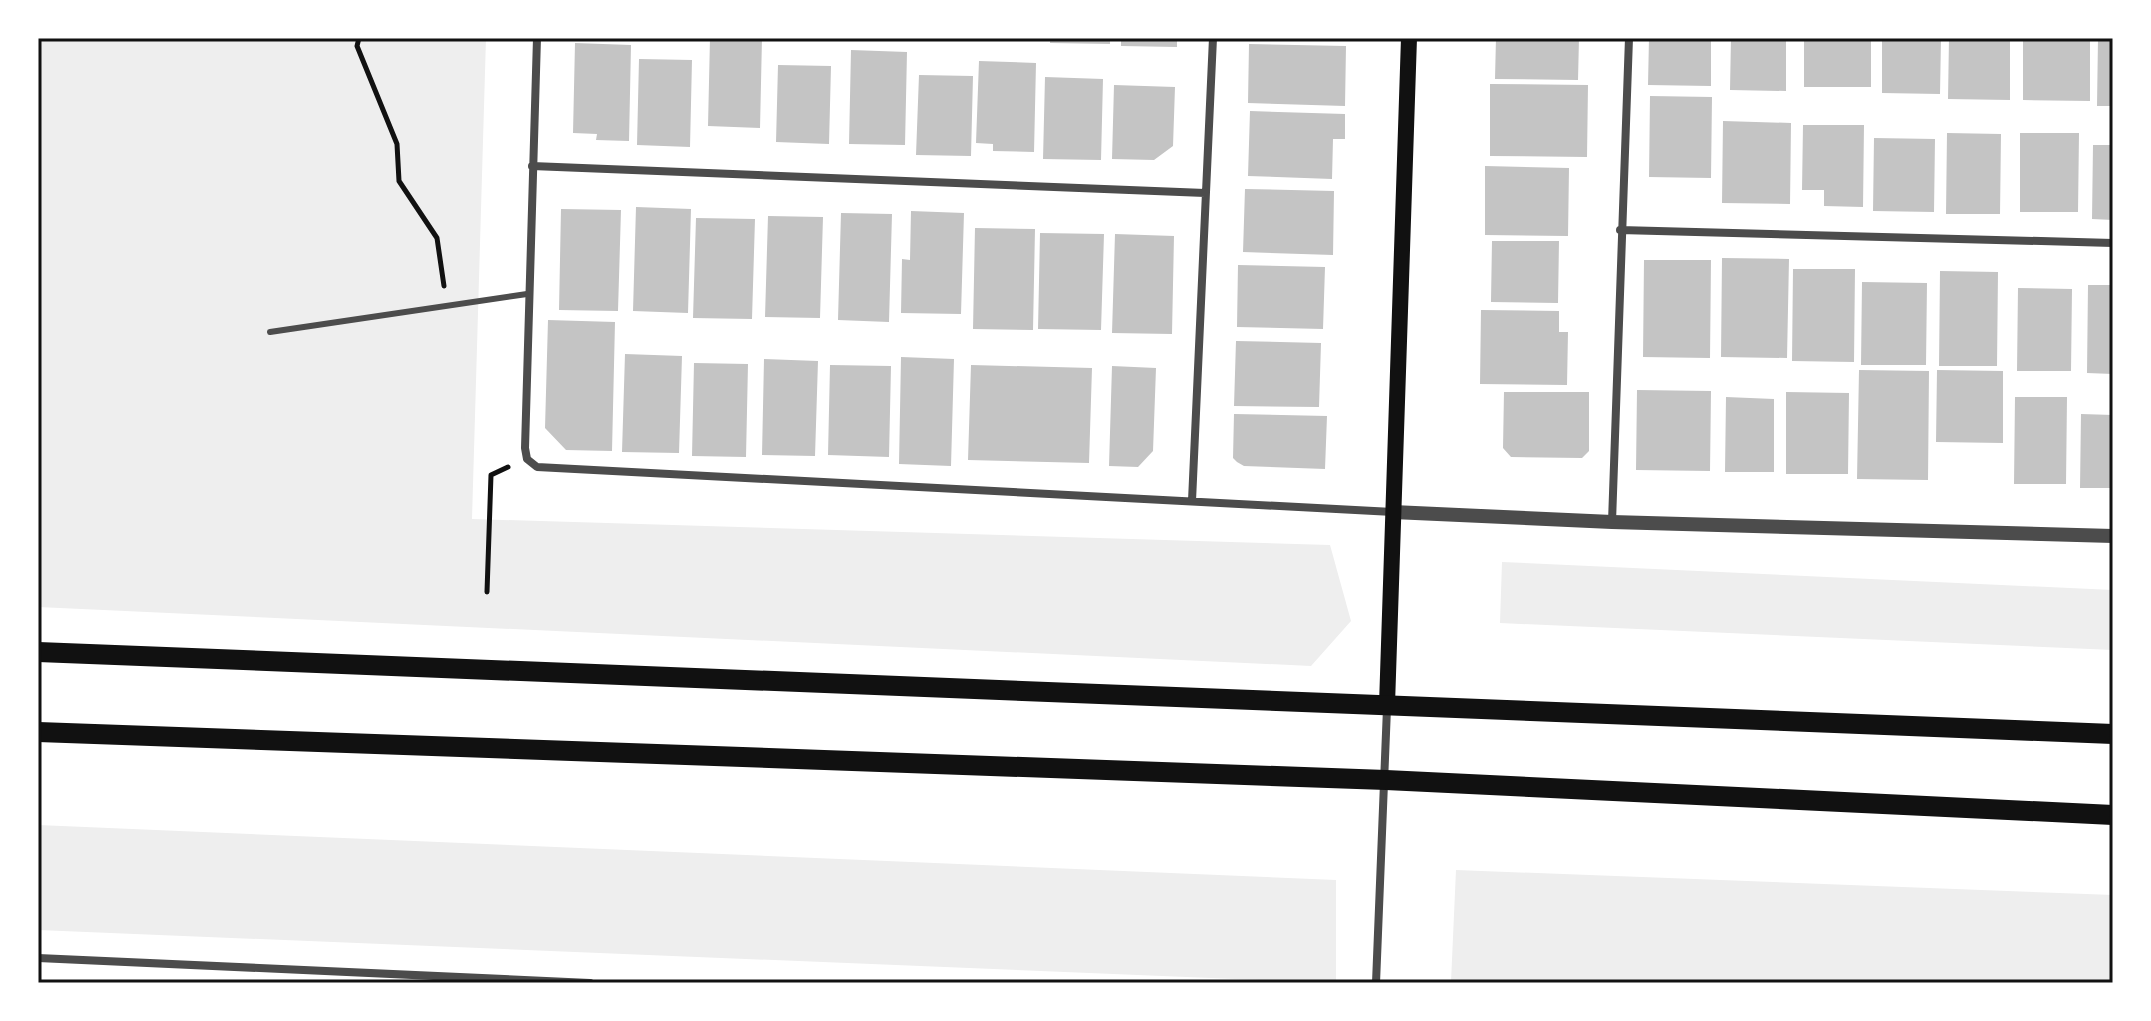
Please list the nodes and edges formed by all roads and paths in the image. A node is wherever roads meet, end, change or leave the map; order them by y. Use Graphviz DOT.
graph roads {
  1 [pos="359,38"];
  2 [pos="537,38"];
  3 [pos="1213,38"];
  4 [pos="1409,38"];
  5 [pos="1629,38"];
  6 [pos="532,166"];
  7 [pos="1205,193"];
  8 [pos="1620,230"];
  9 [pos="2113,243"];
  10 [pos="527,294"];
  11 [pos="447,303"];
  12 [pos="270,332"];
  13 [pos="527,459"];
  14 [pos="1192,501"];
  15 [pos="1393,512"];
  16 [pos="1612,522"];
  17 [pos="2113,536"];
  18 [pos="487,592"];
  19 [pos="38,652"];
  20 [pos="1387,705"];
  21 [pos="38,732"];
  22 [pos="2113,734"];
  23 [pos="1386,780"];
  24 [pos="2113,815"];
  25 [pos="38,958"];
  26 [pos="590,983"];
  27 [pos="1376,983"];
  1 -- 11 [label="path"];
  2 -- 6 [label="street"];
  3 -- 7 [label="street"];
  4 -- 15 [label="main road"];
  5 -- 8 [label="street"];
  6 -- 7 [label="street"];
  6 -- 10 [label="street"];
  7 -- 14 [label="street"];
  8 -- 9 [label="street"];
  8 -- 16 [label="street"];
  10 -- 11 [label="lane"];
  10 -- 13 [label="street"];
  11 -- 12 [label="lane"];
  13 -- 14 [label="street"];
  13 -- 18 [label="path"];
  14 -- 15 [label="street"];
  15 -- 16 [label="street"];
  15 -- 20 [label="main road"];
  16 -- 17 [label="street"];
  19 -- 20 [label="main road"];
  20 -- 22 [label="main road"];
  20 -- 23 [label="street"];
  21 -- 23 [label="main road"];
  23 -- 24 [label="main road"];
  23 -- 27 [label="street"];
  25 -- 26 [label="street"];
}
